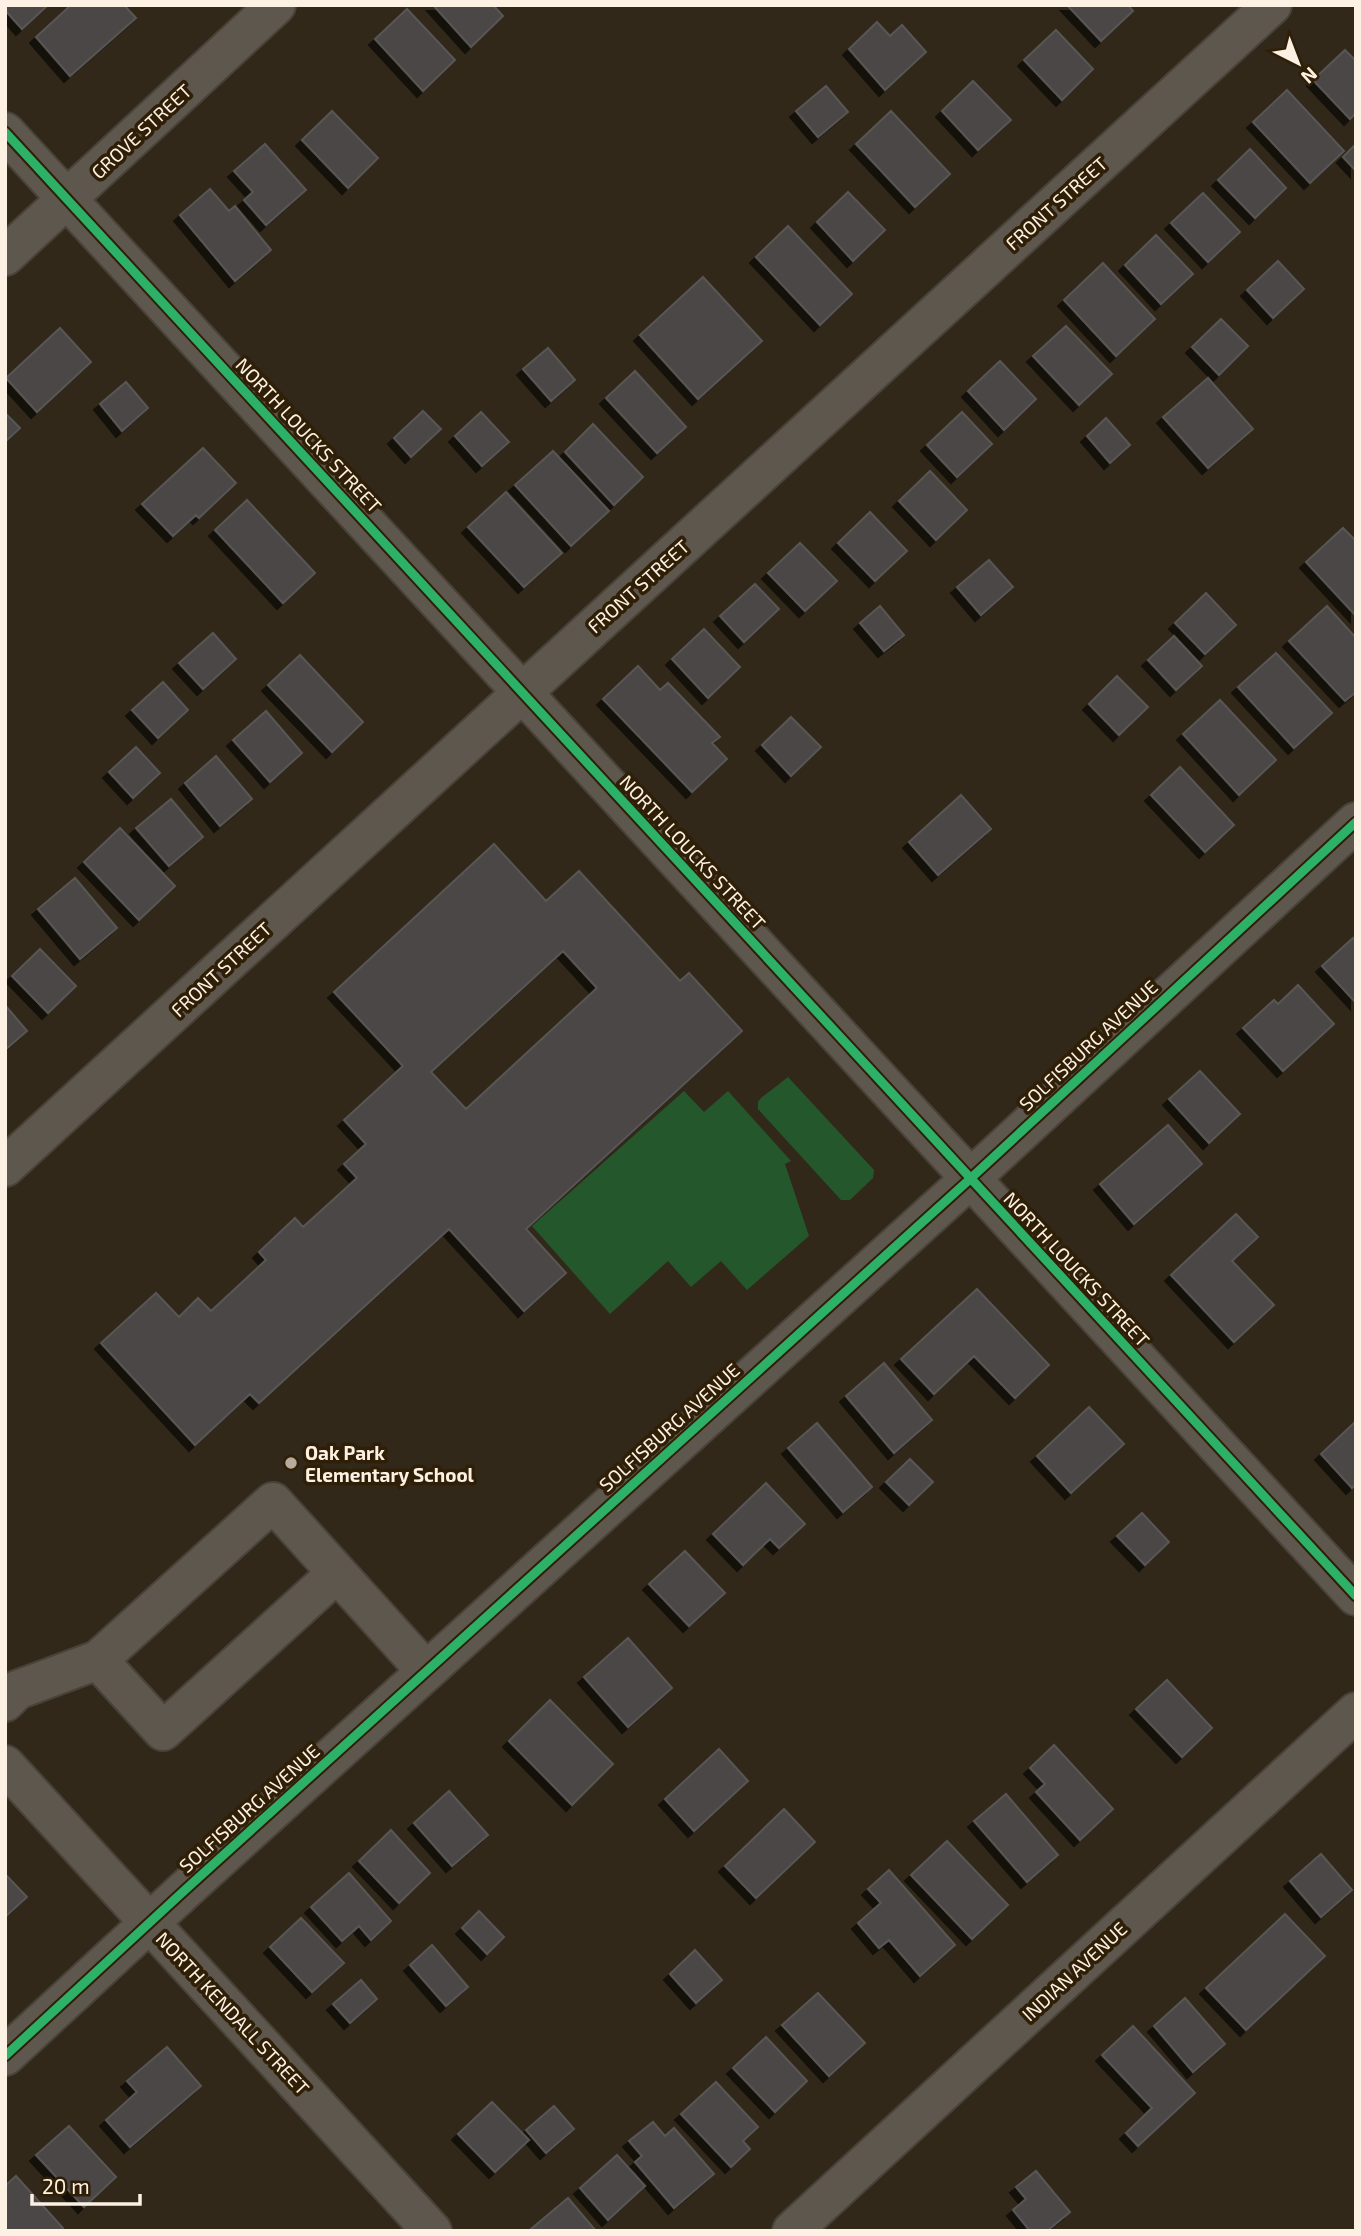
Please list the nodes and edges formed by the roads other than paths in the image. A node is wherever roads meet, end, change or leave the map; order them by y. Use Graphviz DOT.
graph roads {
  1 [pos="276,5"];
  2 [pos="1272,5"];
  3 [pos="5,132"];
  4 [pos="67,199"];
  5 [pos="5,256"];
  6 [pos="522,692"];
  7 [pos="1356,822"];
  8 [pos="5,1167"];
  9 [pos="970,1179"];
  10 [pos="337,1573"];
  11 [pos="1356,1596"];
  12 [pos="98,1660"];
  13 [pos="426,1671"];
  14 [pos="5,1702"];
  15 [pos="1356,1712"];
  16 [pos="5,1765"];
  17 [pos="150,1923"];
  18 [pos="5,2056"];
  19 [pos="432,2231"];
  20 [pos="792,2231"];
  1 -- 4 [label="street, GROVE STREET"];
  2 -- 6 [label="street, FRONT STREET"];
  3 -- 4 [label="street, NORTH LOUCKS STREET"];
  4 -- 5 [label="street, GROVE STREET"];
  4 -- 6 [label="street, NORTH LOUCKS STREET"];
  6 -- 8 [label="street, FRONT STREET"];
  6 -- 9 [label="street, NORTH LOUCKS STREET"];
  7 -- 9 [label="street, SOLFISBURG AVENUE"];
  9 -- 11 [label="street, NORTH LOUCKS STREET"];
  9 -- 13 [label="street, SOLFISBURG AVENUE"];
  10 -- 12 [label="street"];
  10 -- 12 [label="street"];
  10 -- 13 [label="street"];
  12 -- 14 [label="street"];
  13 -- 17 [label="street, SOLFISBURG AVENUE"];
  15 -- 20 [label="street, INDIAN AVENUE"];
  16 -- 17 [label="street, NORTH KENDALL STREET"];
  17 -- 18 [label="street, SOLFISBURG AVENUE"];
  17 -- 19 [label="street, NORTH KENDALL STREET"];
}
